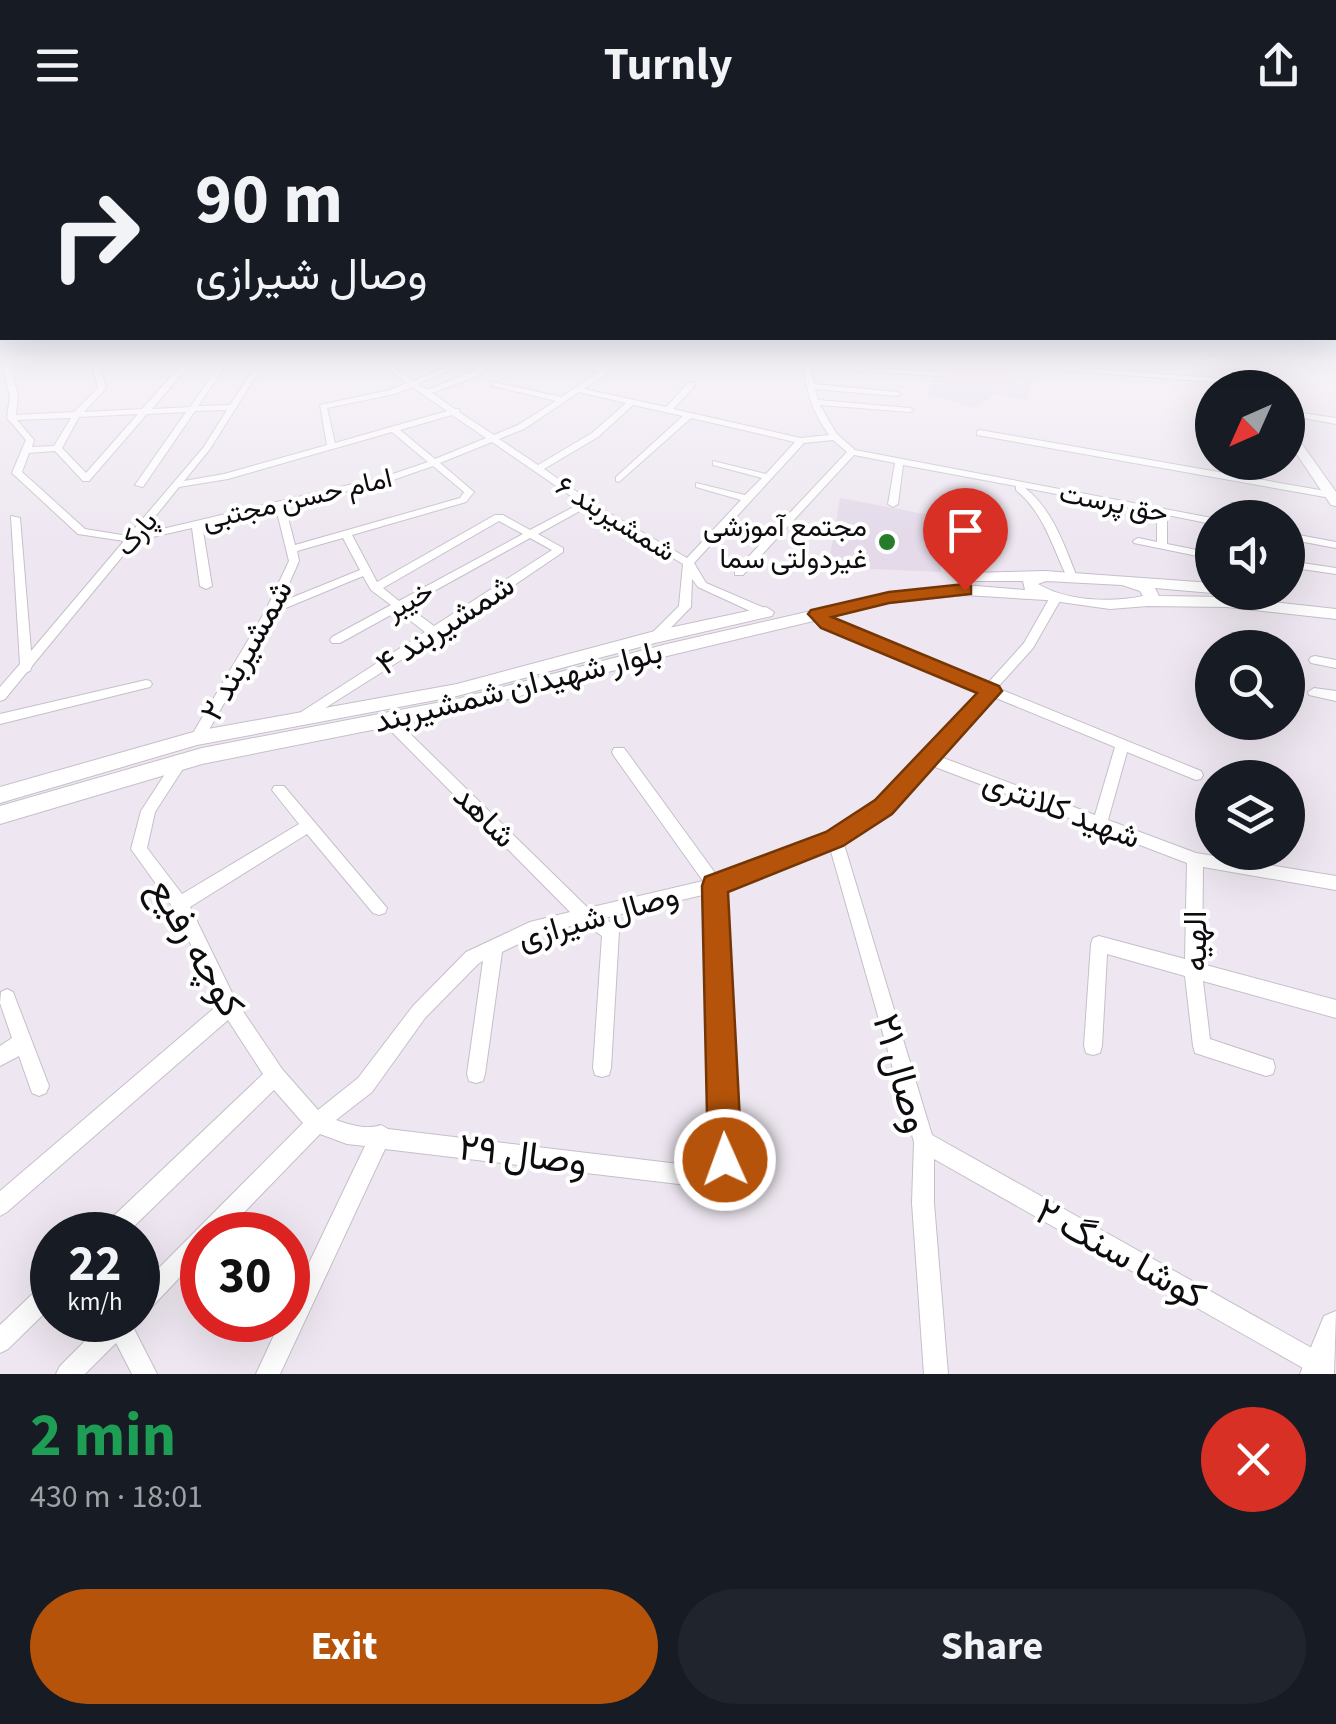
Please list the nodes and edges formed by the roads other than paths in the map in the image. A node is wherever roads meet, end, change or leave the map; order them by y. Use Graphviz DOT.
graph roads {
  1 [pos="13,421"];
  2 [pos="73,421"];
  3 [pos="137,421"];
  4 [pos="184,421"];
  5 [pos="224,421"];
  6 [pos="325,421"];
  7 [pos="423,421"];
  8 [pos="470,421"];
  9 [pos="525,421"];
  10 [pos="610,421"];
  11 [pos="683,421"];
  12 [pos="716,421"];
  13 [pos="825,421"];
  14 [pos="394,429"];
  15 [pos="980,433"];
  16 [pos="834,437"];
  17 [pos="495,438"];
  18 [pos="802,441"];
  19 [pos="57,448"];
  20 [pos="332,448"];
  21 [pos="28,450"];
  22 [pos="852,452"];
  23 [pos="1305,457"];
  24 [pos="436,462"];
  25 [pos="716,463"];
  26 [pos="898,463"];
  27 [pos="538,469"];
  28 [pos="768,477"];
  29 [pos="619,479"];
  30 [pos="1015,484"];
  31 [pos="140,485"];
  32 [pos="176,485"];
  33 [pos="699,485"];
  34 [pos="1332,494"];
  35 [pos="748,498"];
  36 [pos="280,503"];
  37 [pos="588,503"];
  38 [pos="894,504"];
  39 [pos="1162,511"];
  40 [pos="15,518"];
  41 [pos="1195,518"];
  42 [pos="196,522"];
  43 [pos="346,533"];
  44 [pos="529,533"];
  45 [pos="131,539"];
  46 [pos="1305,539"];
  47 [pos="1138,541"];
  48 [pos="1162,545"];
  49 [pos="1336,545"];
  50 [pos="292,548"];
  51 [pos="1195,552"];
  52 [pos="688,562"];
  53 [pos="1305,566"];
  54 [pos="18,569"];
  55 [pos="1336,571"];
  56 [pos="365,572"];
  57 [pos="739,572"];
  58 [pos="0,574"];
  59 [pos="1039,576"];
  60 [pos="1072,577"];
  61 [pos="1130,581"];
  62 [pos="206,586"];
  63 [pos="1195,587"];
  64 [pos="375,588"];
  65 [pos="1048,598"];
  66 [pos="1305,598"];
  67 [pos="1150,601"];
  68 [pos="1336,602"];
  69 [pos="398,606"];
  70 [pos="272,610"];
  71 [pos="765,613"];
  72 [pos="818,614"];
  73 [pos="1336,614"];
  74 [pos="434,633"];
  75 [pos="655,637"];
  76 [pos="336,640"];
  77 [pos="1315,660"];
  78 [pos="1336,664"];
  79 [pos="26,668"];
  80 [pos="146,684"];
  81 [pos="991,691"];
  82 [pos="1314,692"];
  83 [pos="0,696"];
  84 [pos="1336,696"];
  85 [pos="302,716"];
  86 [pos="0,719"];
  87 [pos="387,719"];
  88 [pos="198,738"];
  89 [pos="1122,744"];
  90 [pos="619,752"];
  91 [pos="930,759"];
  92 [pos="182,761"];
  93 [pos="1195,774"];
  94 [pos="279,790"];
  95 [pos="0,796"];
  96 [pos="0,816"];
  97 [pos="1100,823"];
  98 [pos="308,825"];
  99 [pos="834,839"];
  100 [pos="1195,859"];
  101 [pos="1283,870"];
  102 [pos="1336,883"];
  103 [pos="715,886"];
  104 [pos="180,904"];
  105 [pos="379,908"];
  106 [pos="583,914"];
  107 [pos="494,948"];
  108 [pos="1193,969"];
  109 [pos="7,998"];
  110 [pos="230,1007"];
  111 [pos="1336,1009"];
  112 [pos="23,1042"];
  113 [pos="1093,1046"];
  114 [pos="0,1058"];
  115 [pos="1266,1066"];
  116 [pos="602,1068"];
  117 [pos="476,1074"];
  118 [pos="275,1076"];
  119 [pos="39,1086"];
  120 [pos="317,1124"];
  121 [pos="382,1136"];
  122 [pos="924,1142"];
  123 [pos="0,1205"];
  124 [pos="134,1212"];
  125 [pos="230,1212"];
  126 [pos="180,1263"];
  127 [pos="160,1283"];
  128 [pos="30,1312"];
  129 [pos="1336,1328"];
  130 [pos="0,1341"];
  131 [pos="101,1342"];
  132 [pos="130,1342"];
  133 [pos="1317,1369"];
  134 [pos="68,1374"];
  135 [pos="145,1374"];
  136 [pos="268,1374"];
  137 [pos="937,1374"];
  1 -- 21 [label="street"];
  2 -- 19 [label="street"];
  3 -- 19 [label="street"];
  4 -- 31 [label="street"];
  5 -- 32 [label="street, پارک"];
  6 -- 20 [label="street"];
  7 -- 14 [label="street"];
  8 -- 17 [label="street, شمشیربند ۶"];
  9 -- 17 [label="street, امام حسن مجتبی"];
  10 -- 27 [label="street"];
  11 -- 29 [label="street"];
  12 -- 18 [label="street"];
  13 -- 16 [label="street"];
  14 -- 20 [label="street"];
  14 -- 24 [label="street"];
  15 -- 34 [label="street"];
  16 -- 18 [label="street"];
  16 -- 22 [label="street"];
  17 -- 24 [label="street, امام حسن مجتبی"];
  17 -- 27 [label="street, شمشیربند ۶"];
  18 -- 28 [label="street"];
  19 -- 21 [label="street"];
  20 -- 32 [label="street"];
  21 -- 45 [label="street"];
  22 -- 26 [label="street"];
  22 -- 57 [label="street"];
  23 -- 34 [label="main road"];
  24 -- 36 [label="street, امام حسن مجتبی"];
  24 -- 43 [label="street"];
  25 -- 28 [label="street"];
  26 -- 30 [label="street"];
  26 -- 38 [label="street"];
  27 -- 37 [label="street, شمشیربند ۶"];
  28 -- 35 [label="street"];
  30 -- 39 [label="street, حق پرست"];
  30 -- 60 [label="street"];
  32 -- 45 [label="street, پارک"];
  33 -- 35 [label="street"];
  35 -- 52 [label="street"];
  36 -- 42 [label="street, امام حسن مجتبی"];
  36 -- 50 [label="street, شمشیربند ۲"];
  37 -- 44 [label="street, خیبر"];
  37 -- 52 [label="street, شمشیربند ۶"];
  39 -- 41 [label="street, حق پرست"];
  39 -- 48 [label="street"];
  40 -- 54 [label="street"];
  42 -- 45 [label="street, امام حسن مجتبی"];
  42 -- 62 [label="street"];
  43 -- 50 [label="street"];
  43 -- 56 [label="street"];
  44 -- 64 [label="street"];
  44 -- 69 [label="street, خیبر"];
  44 -- 74 [label="street, شمشیربند ۴"];
  45 -- 79 [label="street, پارک"];
  46 -- 49 [label="street"];
  47 -- 48 [label="street"];
  48 -- 51 [label="street"];
  50 -- 70 [label="street, شمشیربند ۲"];
  52 -- 71 [label="street, شمشیربند ۶"];
  52 -- 75 [label="street, شمشیربند ۶"];
  53 -- 55 [label="street"];
  54 -- 58 [label="street"];
  54 -- 79 [label="street"];
  56 -- 64 [label="street"];
  56 -- 70 [label="street"];
  59 -- 60 [label="main road, بلوار شهیدان شمشیربند"];
  59 -- 65 [label="main road"];
  59 -- 71 [label="main road, بلوار شهیدان شمشیربند"];
  60 -- 61 [label="main road, بلوار شهیدان شمشیربند"];
  61 -- 63 [label="main road"];
  61 -- 67 [label="main road"];
  64 -- 69 [label="street"];
  65 -- 67 [label="main road, بلوار شهیدان شمشیربند"];
  65 -- 72 [label="main road, بلوار شهیدان شمشیربند"];
  65 -- 81 [label="street, وصال شیرازی"];
  66 -- 68 [label="main road"];
  67 -- 73 [label="main road"];
  69 -- 74 [label="street"];
  69 -- 76 [label="street, خیبر"];
  70 -- 88 [label="street, شمشیربند ۲"];
  71 -- 75 [label="main road, بلوار شهیدان شمشیربند"];
  72 -- 81 [label="street"];
  72 -- 87 [label="main road, بلوار شهیدان شمشیربند"];
  74 -- 85 [label="street, شمشیربند ۴"];
  75 -- 85 [label="main road, بلوار شهیدان شمشیربند"];
  77 -- 78 [label="street"];
  79 -- 83 [label="street, پارک"];
  80 -- 86 [label="street"];
  81 -- 89 [label="street"];
  81 -- 91 [label="street, وصال شیرازی"];
  82 -- 84 [label="street"];
  85 -- 88 [label="main road, بلوار شهیدان شمشیربند"];
  87 -- 92 [label="main road, بلوار شهیدان شمشیربند"];
  87 -- 106 [label="street, شاهد"];
  88 -- 95 [label="main road, بلوار شهیدان شمشیربند"];
  89 -- 93 [label="street"];
  89 -- 97 [label="street"];
  90 -- 103 [label="street"];
  91 -- 97 [label="street, شهید کلانتری"];
  91 -- 99 [label="street, وصال شیرازی"];
  92 -- 96 [label="main road, بلوار شهیدان شمشیربند"];
  92 -- 104 [label="street, کوچه رفیع"];
  94 -- 98 [label="street"];
  97 -- 100 [label="street, شهید کلانتری"];
  98 -- 104 [label="street"];
  98 -- 105 [label="street"];
  99 -- 103 [label="street, وصال شیرازی"];
  99 -- 122 [label="street, وصال ۲۱"];
  100 -- 108 [label="street, الهیه"];
  101 -- 102 [label="street, الهیه"];
  103 -- 106 [label="street, وصال شیرازی"];
  103 -- 121 [label="street, وصال ۲۹"];
  104 -- 110 [label="street, کوچه رفیع"];
  106 -- 107 [label="street, وصال شیرازی"];
  106 -- 116 [label="street, شاهد"];
  107 -- 117 [label="street"];
  107 -- 120 [label="street, وصال شیرازی"];
  108 -- 111 [label="street"];
  108 -- 113 [label="street"];
  108 -- 115 [label="street, الهیه"];
  109 -- 112 [label="street"];
  110 -- 118 [label="street, کوچه رفیع"];
  110 -- 123 [label="street"];
  112 -- 114 [label="street"];
  112 -- 119 [label="street"];
  118 -- 120 [label="street, کوچه رفیع"];
  118 -- 124 [label="street"];
  120 -- 121 [label="street, وصال ۲۹"];
  120 -- 125 [label="street, وصال شیرازی"];
  121 -- 136 [label="street"];
  122 -- 133 [label="street, کوشا سنگ ۲"];
  122 -- 137 [label="street, وصال ۲۱"];
  126 -- 127 [label="street, وصال شیرازی"];
  128 -- 130 [label="street"];
  129 -- 133 [label="main road"];
  131 -- 134 [label="street"];
  132 -- 135 [label="street"];
}
